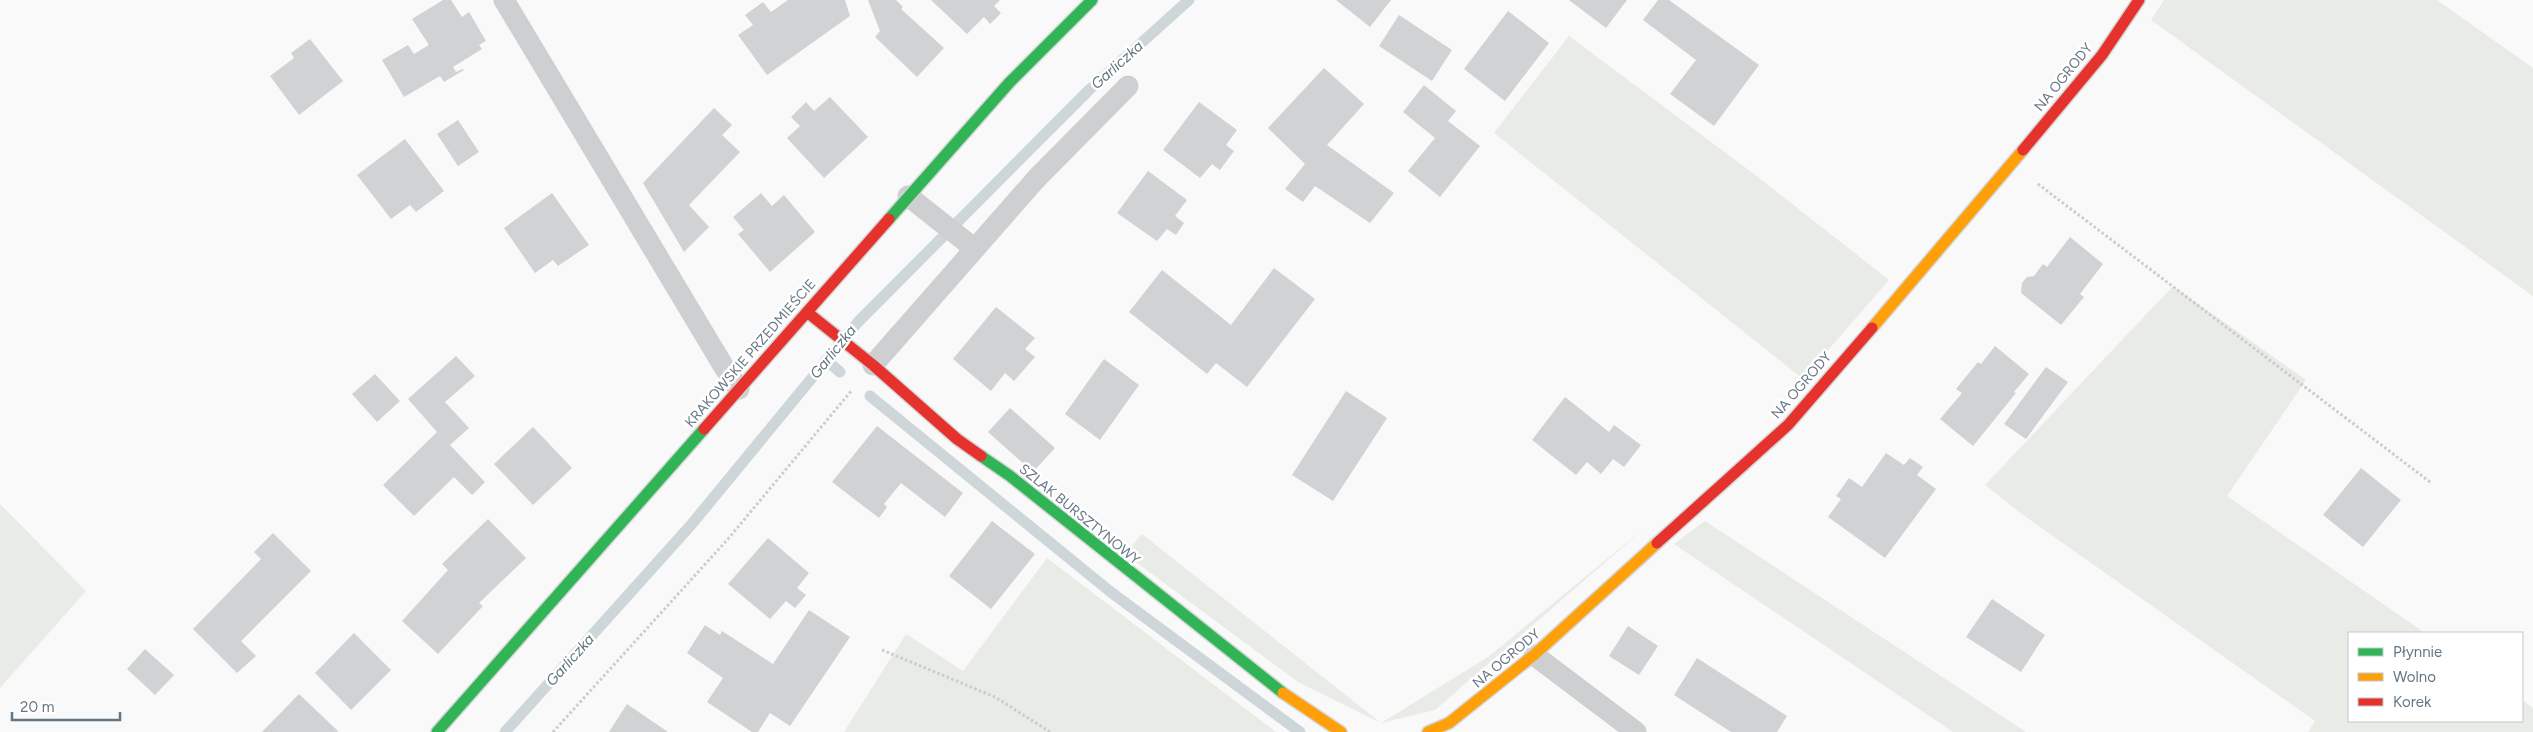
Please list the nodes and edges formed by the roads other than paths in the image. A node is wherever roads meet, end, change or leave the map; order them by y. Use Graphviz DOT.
graph roads {
  1 [pos="504,0"];
  2 [pos="1092,0"];
  3 [pos="2139,0"];
  4 [pos="1128,86"];
  5 [pos="908,196"];
  6 [pos="970,245"];
  7 [pos="807,312"];
  8 [pos="866,359"];
  9 [pos="739,389"];
  10 [pos="1534,655"];
  11 [pos="437,732"];
  12 [pos="1341,732"];
  13 [pos="1428,732"];
  14 [pos="1636,732"];
  1 -- 9 [label="lane"];
  2 -- 5 [label="street, KRAKOWSKIE PRZEDMIEŚCIE"];
  3 -- 10 [label="street, NA OGRODY"];
  4 -- 6 [label="lane"];
  5 -- 6 [label="lane"];
  5 -- 7 [label="street, KRAKOWSKIE PRZEDMIEŚCIE"];
  6 -- 8 [label="lane"];
  7 -- 8 [label="street, SZLAK BURSZTYNOWY"];
  7 -- 9 [label="street, KRAKOWSKIE PRZEDMIEŚCIE"];
  8 -- 12 [label="street, SZLAK BURSZTYNOWY"];
  9 -- 11 [label="street, KRAKOWSKIE PRZEDMIEŚCIE"];
  10 -- 13 [label="street, NA OGRODY"];
  10 -- 14 [label="lane"];
}
